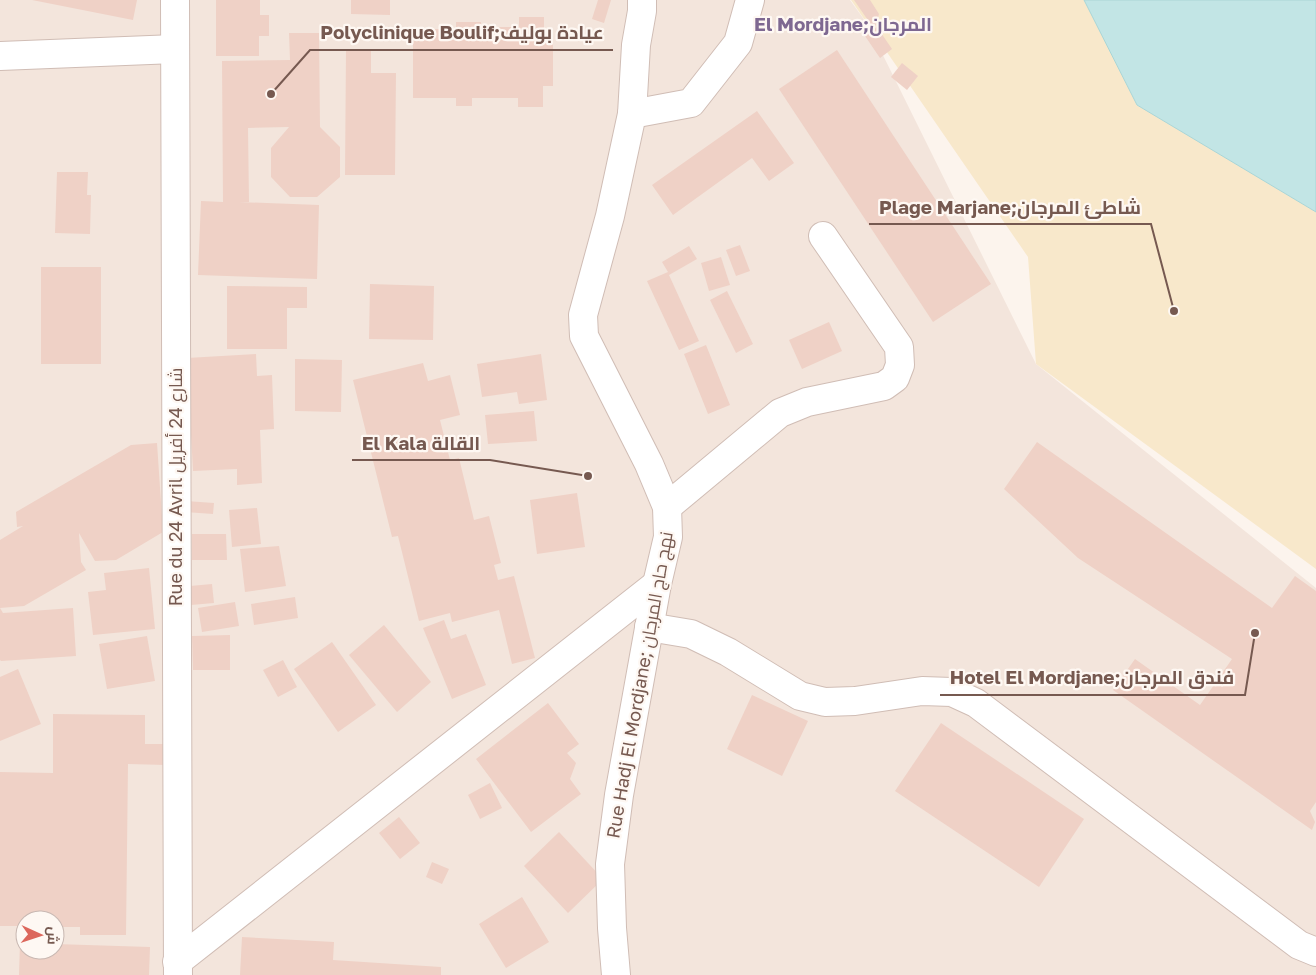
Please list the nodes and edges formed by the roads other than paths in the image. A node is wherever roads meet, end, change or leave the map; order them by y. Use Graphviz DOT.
graph roads {
  1 [pos="176,0"];
  2 [pos="642,0"];
  3 [pos="750,0"];
  4 [pos="175,48"];
  5 [pos="0,56"];
  6 [pos="632,114"];
  7 [pos="824,236"];
  8 [pos="667,507"];
  9 [pos="657,584"];
  10 [pos="649,627"];
  11 [pos="1316,952"];
  12 [pos="178,968"];
  13 [pos="616,975"];
  1 -- 4 [label="street, Rue du 24 Avril شارع 24 أفريل"];
  2 -- 6 [label="street, Rue Hadj El Mordjane; نهج حاج المرجان"];
  3 -- 6 [label="street"];
  4 -- 5 [label="street"];
  4 -- 12 [label="street, Rue du 24 Avril شارع 24 أفريل"];
  6 -- 8 [label="street, Rue Hadj El Mordjane; نهج حاج المرجان"];
  7 -- 8 [label="street"];
  8 -- 9 [label="street, Rue Hadj El Mordjane; نهج حاج المرجان"];
  9 -- 10 [label="street, Rue Hadj El Mordjane; نهج حاج المرجان"];
  9 -- 12 [label="street"];
  10 -- 11 [label="street"];
  10 -- 13 [label="street, Rue Hadj El Mordjane; نهج حاج المرجان"];
}
